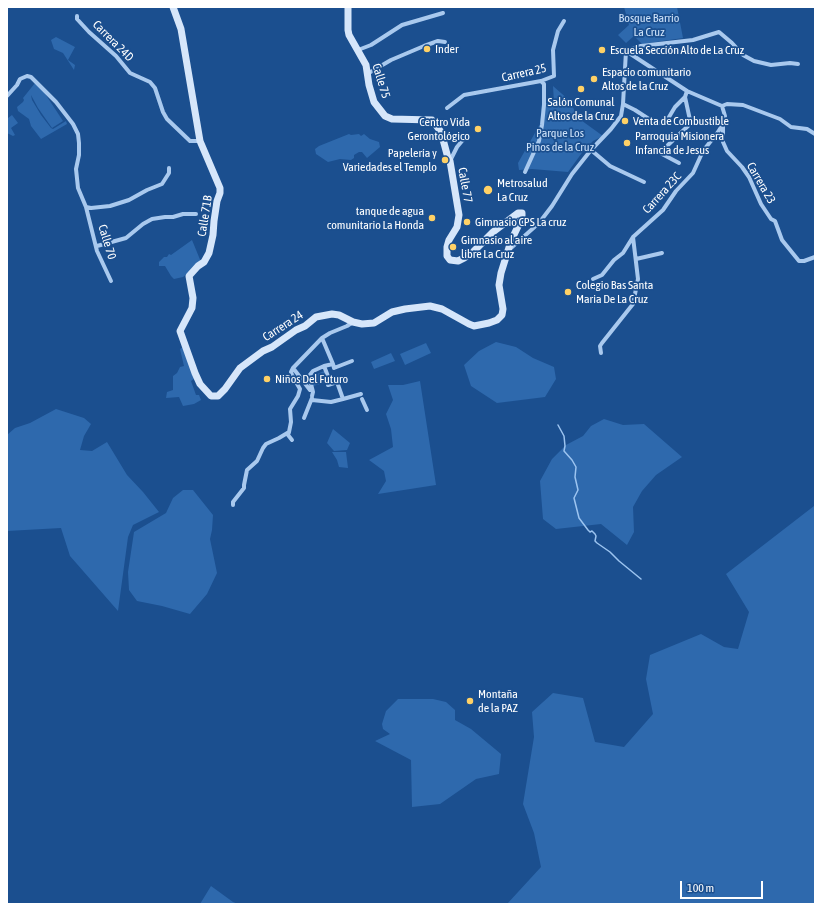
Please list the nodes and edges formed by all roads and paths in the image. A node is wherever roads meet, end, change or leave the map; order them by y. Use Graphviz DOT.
graph roads {
  1 [pos="174,7"];
  2 [pos="348,7"];
  3 [pos="442,13"];
  4 [pos="77,16"];
  5 [pos="564,21"];
  6 [pos="445,42"];
  7 [pos="357,51"];
  8 [pos="626,51"];
  9 [pos="798,64"];
  10 [pos="367,74"];
  11 [pos="540,81"];
  12 [pos="687,91"];
  13 [pos="7,96"];
  14 [pos="686,97"];
  15 [pos="623,104"];
  16 [pos="722,106"];
  17 [pos="446,108"];
  18 [pos="723,124"];
  19 [pos="437,125"];
  20 [pos="815,134"];
  21 [pos="464,139"];
  22 [pos="200,141"];
  23 [pos="591,150"];
  24 [pos="450,161"];
  25 [pos="679,163"];
  26 [pos="169,168"];
  27 [pos="526,172"];
  28 [pos="644,182"];
  29 [pos="86,207"];
  30 [pos="196,214"];
  31 [pos="634,237"];
  32 [pos="97,246"];
  33 [pos="509,249"];
  34 [pos="662,253"];
  35 [pos="815,258"];
  36 [pos="636,259"];
  37 [pos="593,280"];
  38 [pos="111,281"];
  39 [pos="497,320"];
  40 [pos="352,322"];
  41 [pos="322,338"];
  42 [pos="601,353"];
  43 [pos="352,361"];
  44 [pos="333,364"];
  45 [pos="324,366"];
  46 [pos="293,368"];
  47 [pos="194,373"];
  48 [pos="312,398"];
  49 [pos="343,399"];
  50 [pos="367,410"];
  51 [pos="304,418"];
  52 [pos="289,432"];
  53 [pos="292,440"];
  54 [pos="233,505"];
  1 -- 22 [label="street, Calle 71B"];
  2 -- 7 [label="street, Calle 75"];
  3 -- 7 [label="street"];
  4 -- 22 [label="street, Carrera 24D"];
  5 -- 11 [label="street, Carrera 25"];
  6 -- 10 [label="street"];
  7 -- 10 [label="street, Calle 75"];
  8 -- 9 [label="street"];
  8 -- 12 [label="street"];
  8 -- 15 [label="street"];
  10 -- 19 [label="street, Calle 75"];
  11 -- 17 [label="street, Carrera 25"];
  11 -- 27 [label="street"];
  12 -- 14 [label="street"];
  12 -- 16 [label="street"];
  13 -- 29 [label="street, Calle 70"];
  14 -- 15 [label="street"];
  14 -- 25 [label="street, Carrera 23C"];
  15 -- 23 [label="street"];
  16 -- 18 [label="street"];
  16 -- 20 [label="street"];
  18 -- 31 [label="street, Carrera 23C"];
  18 -- 35 [label="street, Carrera 23"];
  19 -- 24 [label="street, Calle 77"];
  21 -- 24 [label="street"];
  22 -- 47 [label="street, Calle 71B"];
  23 -- 28 [label="street"];
  23 -- 33 [label="street"];
  24 -- 33 [label="street, Calle 77"];
  26 -- 29 [label="street"];
  29 -- 32 [label="street, Calle 70"];
  30 -- 32 [label="street"];
  31 -- 36 [label="street"];
  31 -- 37 [label="street, Carrera 23C"];
  32 -- 38 [label="street, Calle 70"];
  33 -- 39 [label="street, Calle 77"];
  34 -- 36 [label="street"];
  36 -- 42 [label="street"];
  39 -- 40 [label="street, Carrera 24"];
  40 -- 41 [label="street"];
  40 -- 47 [label="street, Carrera 24"];
  41 -- 44 [label="street"];
  41 -- 46 [label="street"];
  43 -- 44 [label="street"];
  44 -- 45 [label="street"];
  45 -- 48 [label="street"];
  45 -- 49 [label="street"];
  46 -- 48 [label="street"];
  46 -- 52 [label="street"];
  48 -- 49 [label="street"];
  48 -- 51 [label="street"];
  49 -- 50 [label="street"];
  52 -- 53 [label="street"];
  52 -- 54 [label="street"];
}
